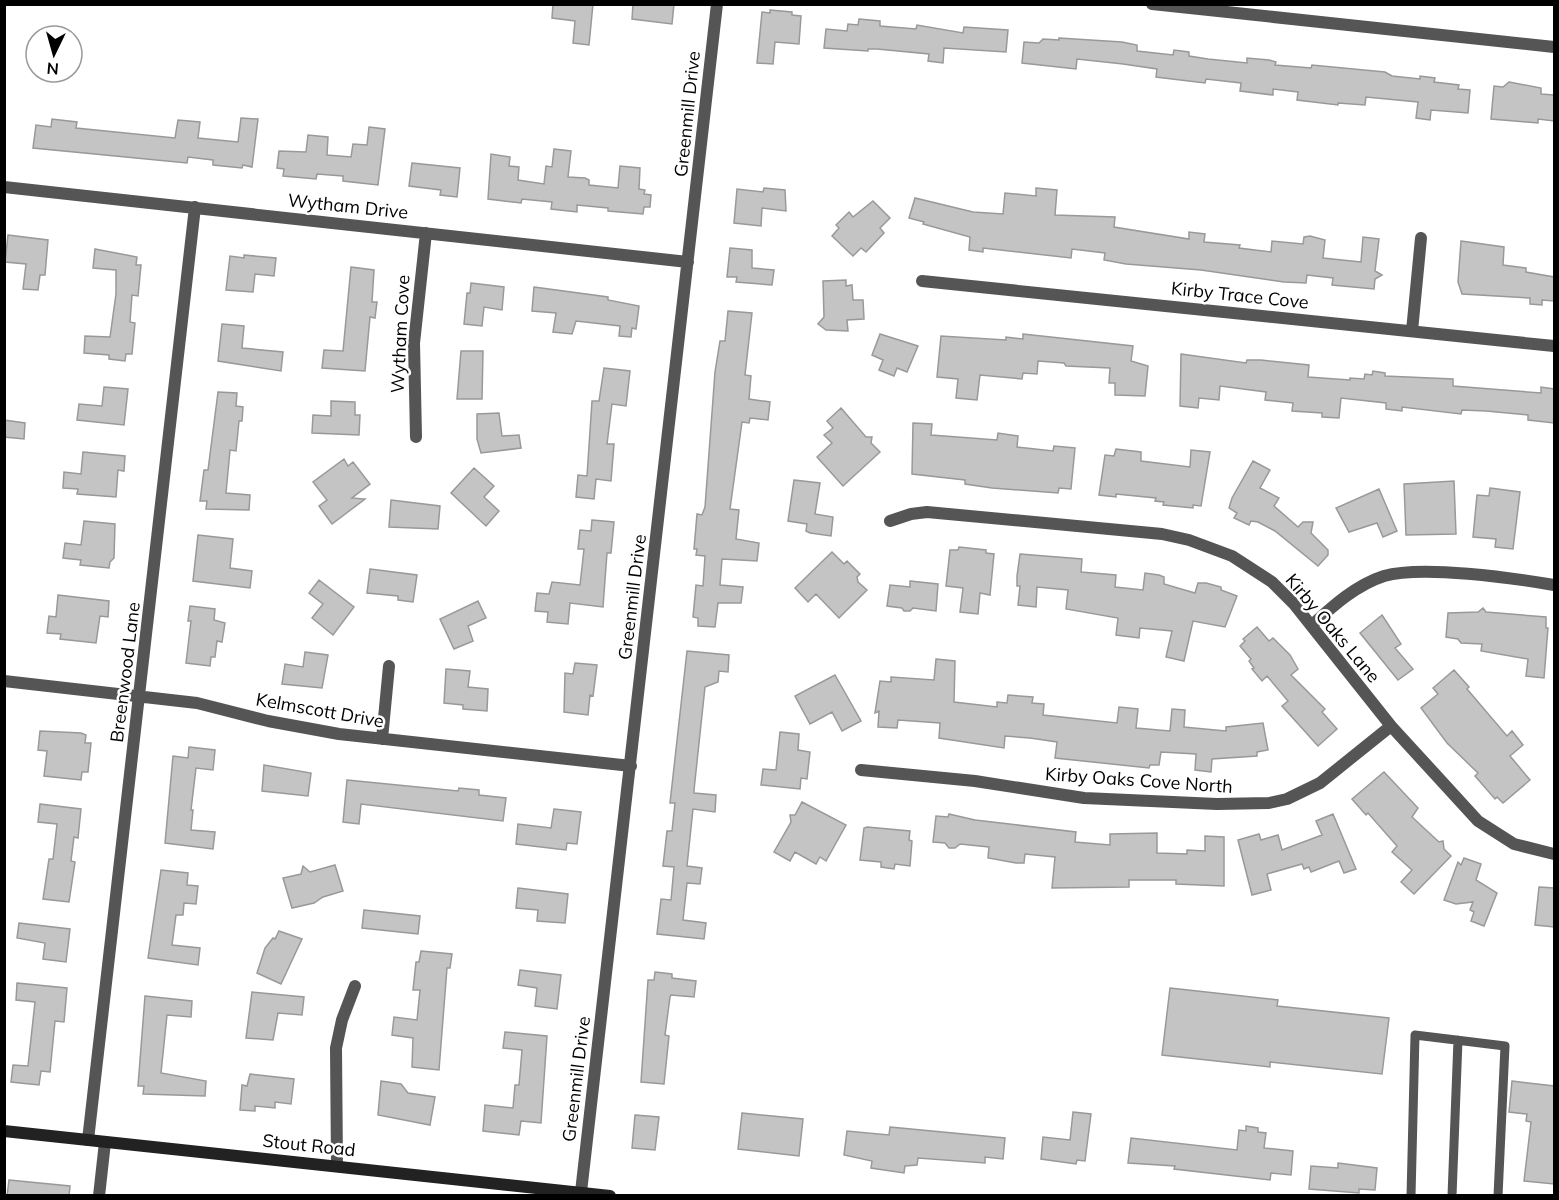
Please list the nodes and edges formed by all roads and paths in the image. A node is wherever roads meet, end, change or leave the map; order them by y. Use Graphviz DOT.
graph roads {
  1 [pos="717,4"];
  2 [pos="1152,4"];
  3 [pos="1554,47"];
  4 [pos="4,187"];
  5 [pos="195,207"];
  6 [pos="426,233"];
  7 [pos="1421,238"];
  8 [pos="688,262"];
  9 [pos="922,281"];
  10 [pos="1412,331"];
  11 [pos="1554,346"];
  12 [pos="416,437"];
  13 [pos="890,521"];
  14 [pos="1554,585"];
  15 [pos="1312,625"];
  16 [pos="389,666"];
  17 [pos="4,681"];
  18 [pos="140,695"];
  19 [pos="1391,726"];
  20 [pos="382,739"];
  21 [pos="631,766"];
  22 [pos="861,771"];
  23 [pos="1554,854"];
  24 [pos="355,987"];
  25 [pos="1458,1040"];
  26 [pos="4,1131"];
  27 [pos="88,1140"];
  28 [pos="105,1142"];
  29 [pos="337,1166"];
  30 [pos="581,1192"];
  31 [pos="99,1196"];
  32 [pos="610,1196"];
  33 [pos="1411,1196"];
  34 [pos="1452,1196"];
  35 [pos="1498,1196"];
  1 -- 8 [label="street, Greenmill Drive"];
  2 -- 3 [label="street"];
  4 -- 5 [label="street, Wytham Drive"];
  5 -- 6 [label="street, Wytham Drive"];
  5 -- 18 [label="street, Breenwood Lane"];
  6 -- 8 [label="street, Wytham Drive"];
  6 -- 12 [label="street, Wytham Cove"];
  7 -- 10 [label="street"];
  8 -- 21 [label="street, Greenmill Drive"];
  9 -- 10 [label="street, Kirby Trace Cove"];
  10 -- 11 [label="street, Kirby Trace Cove"];
  13 -- 15 [label="street, Kirby Oaks Lane"];
  14 -- 15 [label="street"];
  15 -- 19 [label="street, Kirby Oaks Lane"];
  16 -- 20 [label="street"];
  17 -- 18 [label="street, Kelmscott Drive"];
  18 -- 20 [label="street, Kelmscott Drive"];
  18 -- 27 [label="street, Breenwood Lane"];
  19 -- 22 [label="street, Kirby Oaks Cove North"];
  19 -- 23 [label="street, Kirby Oaks Lane"];
  20 -- 21 [label="street, Kelmscott Drive"];
  21 -- 30 [label="street, Greenmill Drive"];
  24 -- 29 [label="street"];
  25 -- 33 [label="lane"];
  25 -- 34 [label="lane"];
  25 -- 35 [label="lane"];
  26 -- 27 [label="street, Stout Road"];
  27 -- 28 [label="street, Stout Road"];
  28 -- 29 [label="street, Stout Road"];
  28 -- 31 [label="street"];
  29 -- 30 [label="street, Stout Road"];
  30 -- 32 [label="street, Stout Road"];
}
